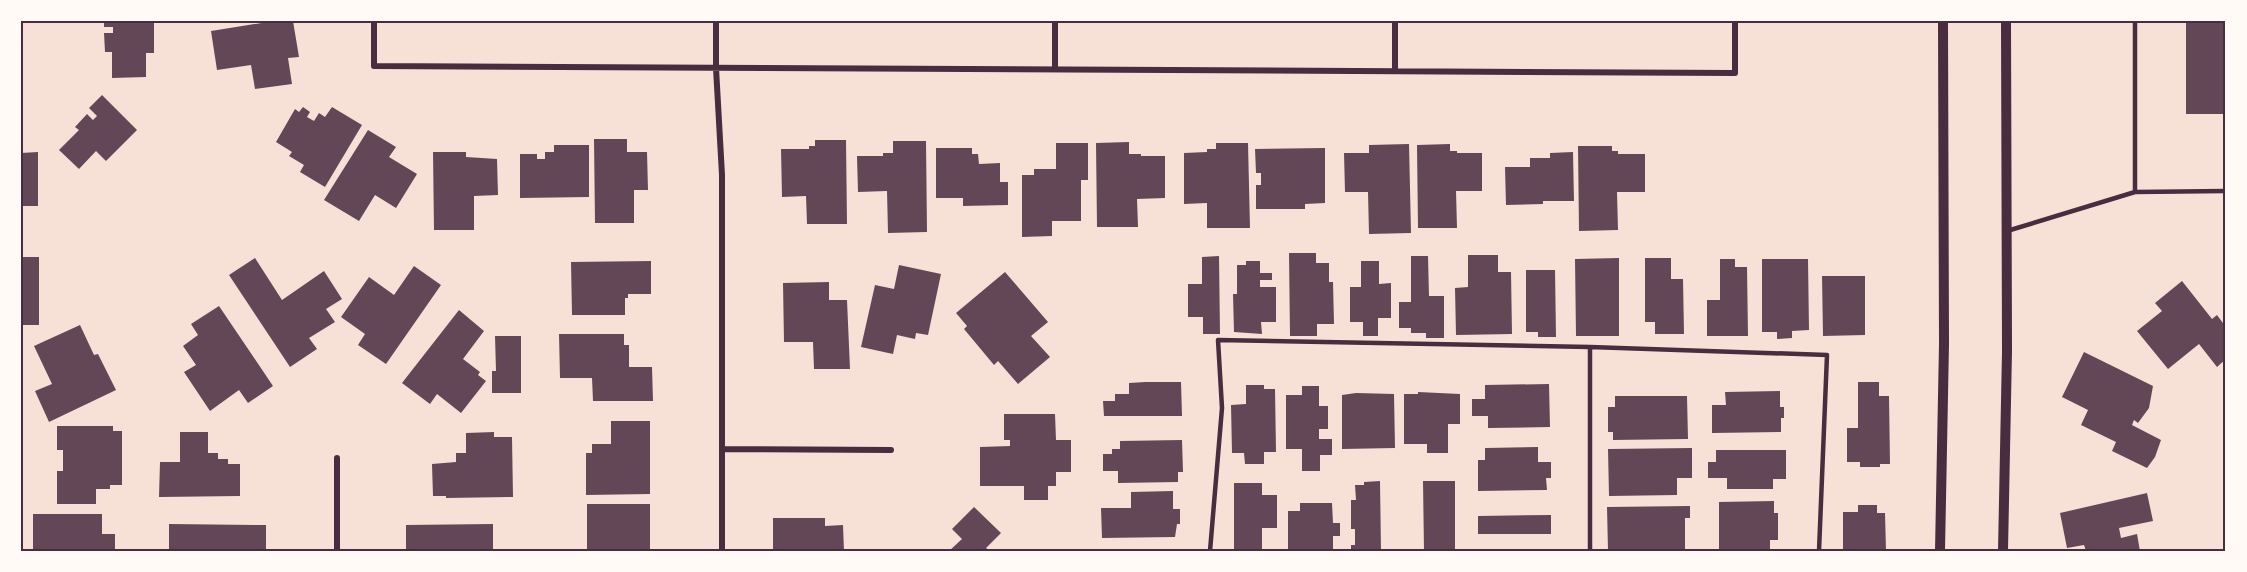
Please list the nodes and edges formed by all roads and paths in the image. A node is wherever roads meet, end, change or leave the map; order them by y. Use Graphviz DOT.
graph roads {
  1 [pos="374,21"];
  2 [pos="716,21"];
  3 [pos="1055,21"];
  4 [pos="1395,21"];
  5 [pos="1735,21"];
  6 [pos="1943,21"];
  7 [pos="2006,21"];
  8 [pos="2135,21"];
  9 [pos="716,68"];
  10 [pos="1055,69"];
  11 [pos="1395,71"];
  12 [pos="2226,191"];
  13 [pos="2135,192"];
  14 [pos="2007,231"];
  15 [pos="1590,347"];
  16 [pos="722,449"];
  17 [pos="891,450"];
  18 [pos="338,458"];
  19 [pos="337,551"];
  20 [pos="722,551"];
  21 [pos="1210,551"];
  22 [pos="1590,551"];
  23 [pos="1819,551"];
  24 [pos="1940,551"];
  25 [pos="2003,551"];
  1 -- 9 [label="street"];
  2 -- 9 [label="street"];
  3 -- 10 [label="street"];
  4 -- 11 [label="street"];
  5 -- 11 [label="street"];
  6 -- 24 [label="street"];
  7 -- 14 [label="street"];
  8 -- 13 [label="lane"];
  9 -- 10 [label="street"];
  9 -- 16 [label="street"];
  10 -- 11 [label="street"];
  12 -- 13 [label="lane"];
  13 -- 14 [label="lane"];
  14 -- 25 [label="street"];
  15 -- 21 [label="lane"];
  15 -- 22 [label="lane"];
  15 -- 23 [label="lane"];
  16 -- 17 [label="street"];
  16 -- 20 [label="street"];
  18 -- 19 [label="street"];
}
